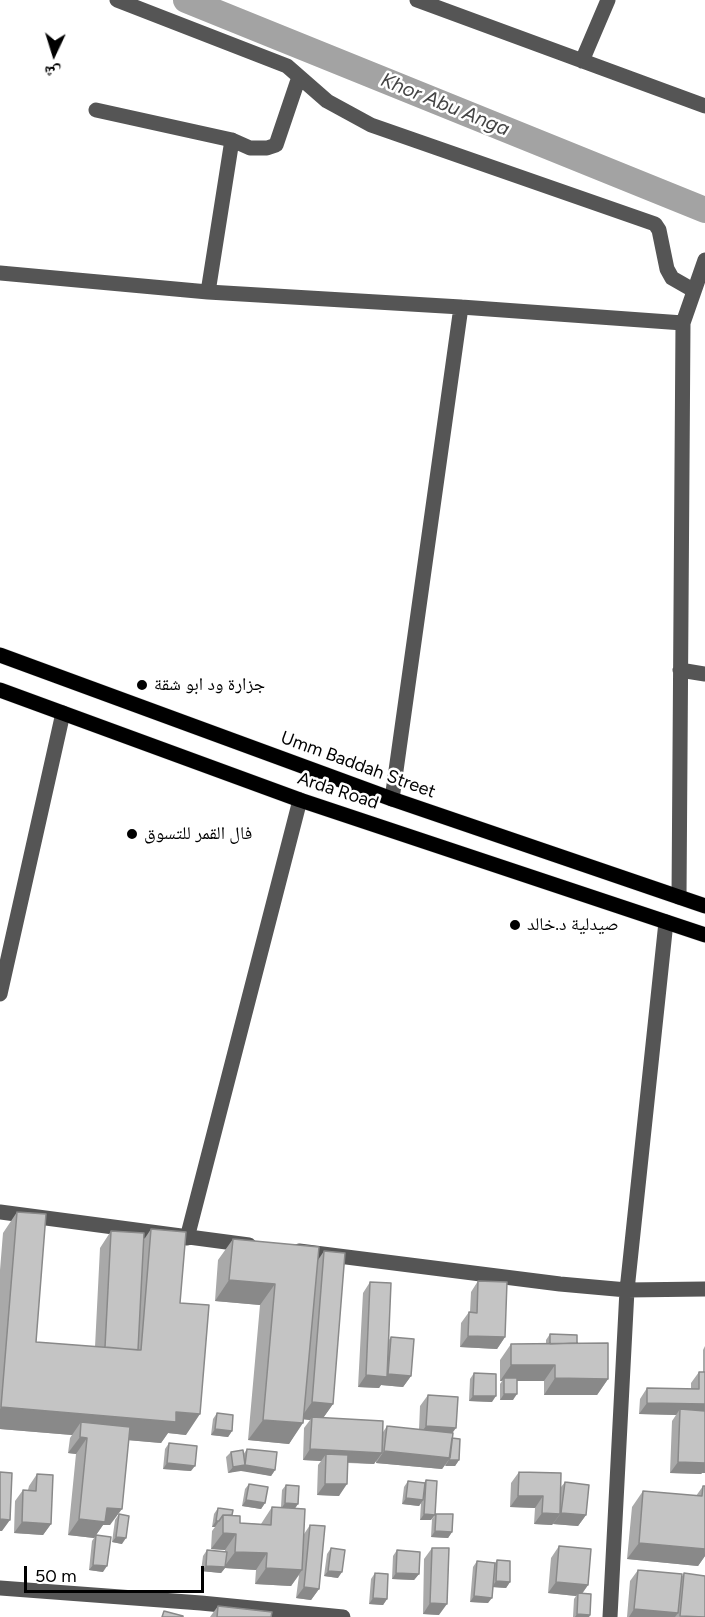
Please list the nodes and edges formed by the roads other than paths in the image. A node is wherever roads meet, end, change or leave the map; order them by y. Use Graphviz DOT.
graph roads {
  1 [pos="117,0"];
  2 [pos="417,0"];
  3 [pos="608,0"];
  4 [pos="582,61"];
  5 [pos="299,77"];
  6 [pos="705,106"];
  7 [pos="96,110"];
  8 [pos="232,140"];
  9 [pos="704,268"];
  10 [pos="0,273"];
  11 [pos="693,290"];
  12 [pos="208,292"];
  13 [pos="461,307"];
  14 [pos="683,323"];
  15 [pos="0,655"];
  16 [pos="680,670"];
  17 [pos="705,675"];
  18 [pos="0,690"];
  19 [pos="63,713"];
  20 [pos="392,798"];
  21 [pos="300,800"];
  22 [pos="561,857"];
  23 [pos="553,884"];
  24 [pos="679,897"];
  25 [pos="705,906"];
  26 [pos="666,922"];
  27 [pos="705,935"];
  28 [pos="0,994"];
  29 [pos="0,1212"];
  30 [pos="187,1238"];
  31 [pos="265,1247"];
  32 [pos="288,1250"];
  33 [pos="705,1289"];
  34 [pos="627,1290"];
  35 [pos="0,1588"];
  36 [pos="200,1610"];
  37 [pos="344,1617"];
  38 [pos="610,1617"];
  1 -- 5 [label="street"];
  2 -- 4 [label="street"];
  3 -- 4 [label="street"];
  4 -- 6 [label="street"];
  5 -- 8 [label="street"];
  5 -- 11 [label="street"];
  7 -- 8 [label="street"];
  8 -- 12 [label="street"];
  9 -- 11 [label="street"];
  10 -- 12 [label="street"];
  11 -- 14 [label="street"];
  12 -- 13 [label="street"];
  13 -- 14 [label="street"];
  13 -- 20 [label="street"];
  14 -- 16 [label="street"];
  15 -- 20 [label="main road, Umm Baddah Street"];
  16 -- 17 [label="street"];
  16 -- 24 [label="street"];
  18 -- 19 [label="main road, Arda Road"];
  19 -- 21 [label="main road, Arda Road"];
  19 -- 28 [label="street"];
  20 -- 22 [label="main road, Umm Baddah Street"];
  21 -- 23 [label="main road, Arda Road"];
  21 -- 30 [label="street"];
  22 -- 23 [label="main road"];
  22 -- 24 [label="main road, Umm Baddah Street"];
  23 -- 26 [label="main road, Arda Road"];
  24 -- 25 [label="main road, Umm Baddah Street"];
  26 -- 27 [label="main road"];
  26 -- 34 [label="street"];
  29 -- 30 [label="street"];
  30 -- 31 [label="street"];
  32 -- 34 [label="street"];
  33 -- 34 [label="street"];
  34 -- 38 [label="street"];
  35 -- 36 [label="street"];
  36 -- 37 [label="street"];
}
